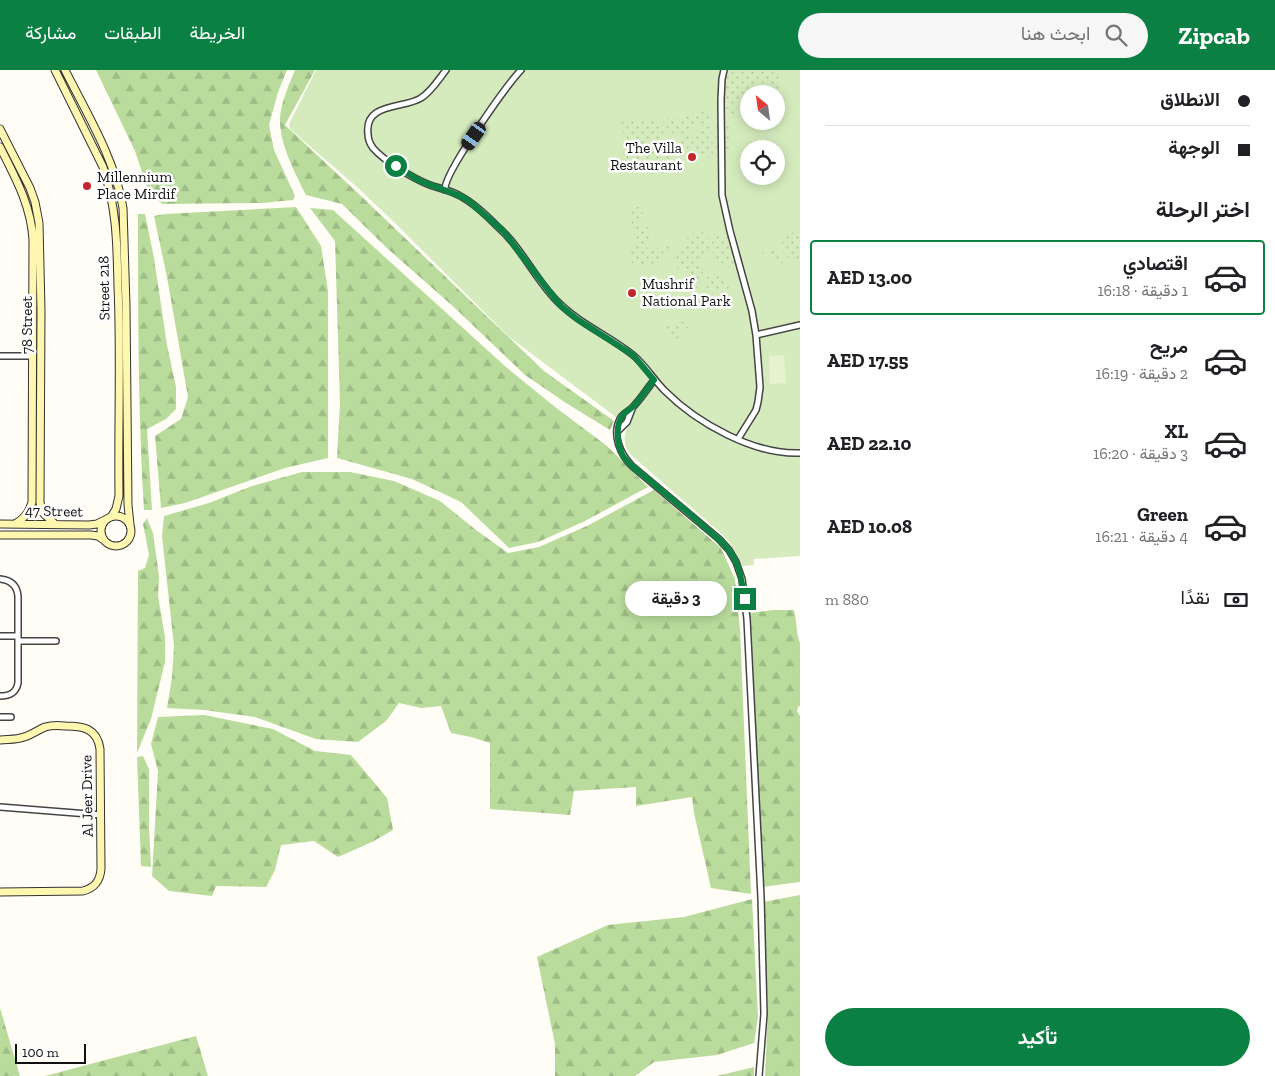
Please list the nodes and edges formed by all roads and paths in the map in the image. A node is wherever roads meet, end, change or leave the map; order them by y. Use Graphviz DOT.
graph roads {
  1 [pos="55,70"];
  2 [pos="65,70"];
  3 [pos="446,70"];
  4 [pos="521,70"];
  5 [pos="723,70"];
  6 [pos="0,129"];
  7 [pos="0,147"];
  8 [pos="445,190"];
  9 [pos="33,261"];
  10 [pos="41,294"];
  11 [pos="33,324"];
  12 [pos="800,325"];
  13 [pos="756,335"];
  14 [pos="41,344"];
  15 [pos="0,356"];
  16 [pos="33,356"];
  17 [pos="654,380"];
  18 [pos="738,439"];
  19 [pos="800,452"];
  20 [pos="109,518"];
  21 [pos="0,524"];
  22 [pos="15,524"];
  23 [pos="55,524"];
  24 [pos="130,524"];
  25 [pos="0,535"];
  26 [pos="104,540"];
  27 [pos="0,580"];
  28 [pos="0,636"];
  29 [pos="18,638"];
  30 [pos="56,641"];
  31 [pos="0,696"];
  32 [pos="0,717"];
  33 [pos="11,717"];
  34 [pos="0,740"];
  35 [pos="0,807"];
  36 [pos="101,815"];
  37 [pos="0,890"];
  38 [pos="760,1076"];
  1 -- 20 [label="street, Street 218"];
  2 -- 24 [label="street"];
  3 -- 8 [label="street"];
  4 -- 8 [label="street"];
  5 -- 13 [label="street"];
  6 -- 10 [label="street, 78 Street"];
  7 -- 9 [label="street, 78 Street"];
  8 -- 17 [label="street"];
  9 -- 10 [label="street"];
  9 -- 11 [label="street, 78 Street"];
  10 -- 14 [label="street, 78 Street"];
  11 -- 14 [label="street"];
  11 -- 16 [label="street, 78 Street"];
  12 -- 13 [label="street"];
  13 -- 18 [label="street"];
  14 -- 23 [label="street, 78 Street"];
  15 -- 16 [label="street"];
  16 -- 22 [label="street, 78 Street"];
  17 -- 18 [label="street"];
  17 -- 38 [label="street"];
  18 -- 19 [label="street"];
  20 -- 23 [label="street, 47 Street"];
  20 -- 24 [label="street"];
  20 -- 26 [label="street"];
  21 -- 22 [label="street, 47 Street"];
  22 -- 23 [label="street, 47 Street"];
  24 -- 26 [label="street"];
  25 -- 26 [label="street, 47 Street"];
  27 -- 29 [label="street"];
  28 -- 29 [label="street"];
  29 -- 30 [label="street"];
  29 -- 31 [label="street"];
  32 -- 33 [label="street"];
  34 -- 36 [label="street, Al Jeer Drive"];
  35 -- 36 [label="street"];
  36 -- 37 [label="street, Al Jeer Drive"];
}
